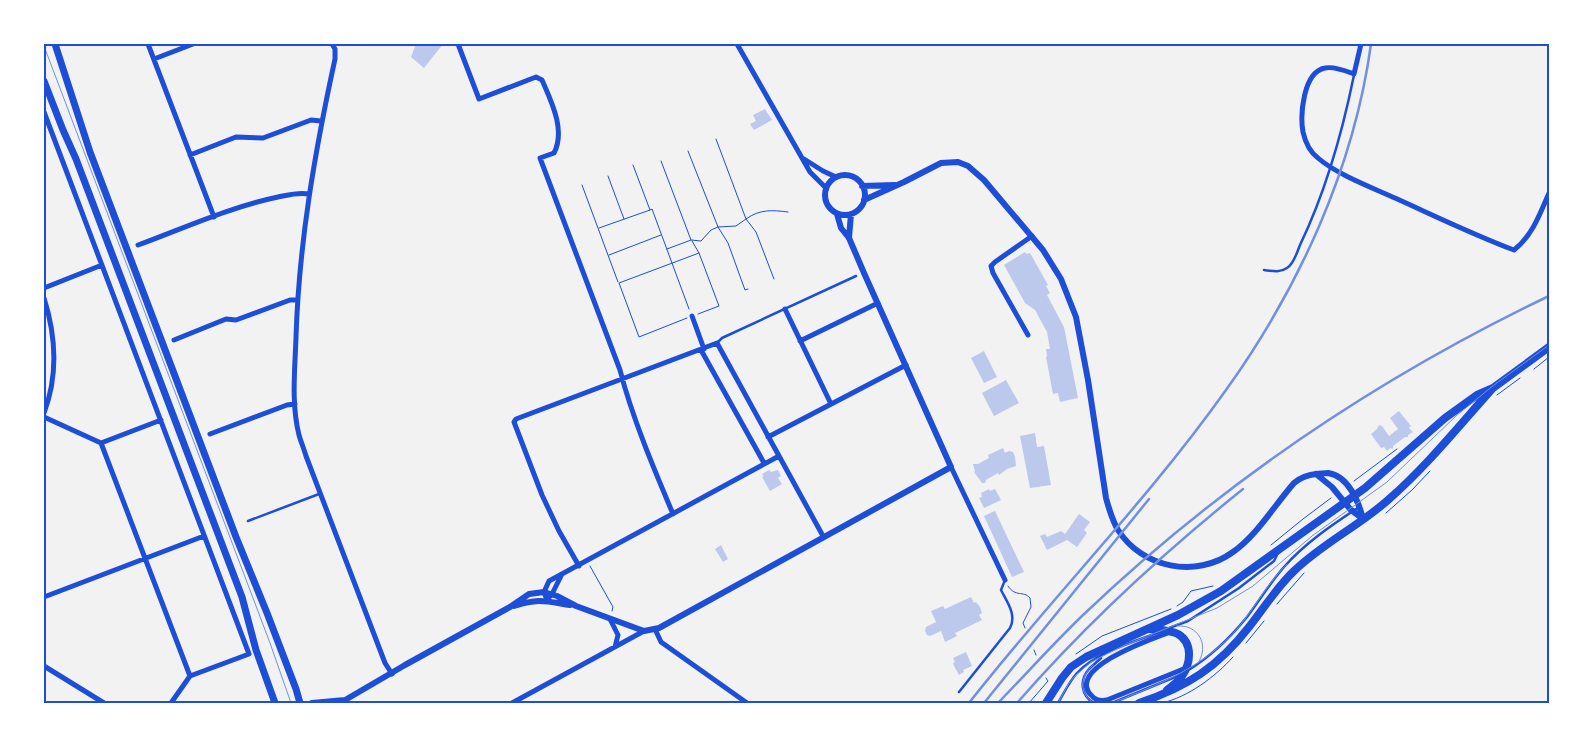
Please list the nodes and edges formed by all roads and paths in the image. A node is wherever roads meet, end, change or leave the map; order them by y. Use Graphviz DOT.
graph roads {
  1 [pos="55,44"];
  2 [pos="148,44"];
  3 [pos="193,44"];
  4 [pos="332,44"];
  5 [pos="458,44"];
  6 [pos="737,44"];
  7 [pos="1361,44"];
  8 [pos="154,59"];
  9 [pos="1354,74"];
  10 [pos="44,81"];
  11 [pos="44,112"];
  12 [pos="321,121"];
  13 [pos="716,139"];
  14 [pos="688,151"];
  15 [pos="190,155"];
  16 [pos="802,158"];
  17 [pos="661,160"];
  18 [pos="633,165"];
  19 [pos="608,176"];
  20 [pos="836,178"];
  21 [pos="582,185"];
  22 [pos="899,185"];
  23 [pos="862,186"];
  24 [pos="826,188"];
  25 [pos="1549,193"];
  26 [pos="309,194"];
  27 [pos="864,200"];
  28 [pos="650,210"];
  29 [pos="788,212"];
  30 [pos="837,214"];
  31 [pos="851,214"];
  32 [pos="214,217"];
  33 [pos="624,219"];
  34 [pos="746,219"];
  35 [pos="718,227"];
  36 [pos="598,229"];
  37 [pos="662,235"];
  38 [pos="1032,236"];
  39 [pos="848,238"];
  40 [pos="692,240"];
  41 [pos="138,245"];
  42 [pos="667,249"];
  43 [pos="699,253"];
  44 [pos="608,255"];
  45 [pos="672,263"];
  46 [pos="102,265"];
  47 [pos="1264,270"];
  48 [pos="856,276"];
  49 [pos="774,279"];
  50 [pos="619,283"];
  51 [pos="44,288"];
  52 [pos="748,289"];
  53 [pos="44,298"];
  54 [pos="297,300"];
  55 [pos="878,303"];
  56 [pos="785,308"];
  57 [pos="692,316"];
  58 [pos="1028,335"];
  59 [pos="174,340"];
  60 [pos="800,341"];
  61 [pos="717,343"];
  62 [pos="1549,347"];
  63 [pos="702,350"];
  64 [pos="1549,357"];
  65 [pos="906,365"];
  66 [pos="1529,372"];
  67 [pos="1523,377"];
  68 [pos="622,380"];
  69 [pos="1493,388"];
  70 [pos="1497,396"];
  71 [pos="295,404"];
  72 [pos="831,404"];
  73 [pos="44,413"];
  74 [pos="44,417"];
  75 [pos="160,420"];
  76 [pos="210,434"];
  77 [pos="768,437"];
  78 [pos="101,443"];
  79 [pos="778,456"];
  80 [pos="764,464"];
  81 [pos="951,467"];
  82 [pos="1433,467"];
  83 [pos="1316,474"];
  84 [pos="1358,478"];
  85 [pos="1348,486"];
  86 [pos="320,494"];
  87 [pos="1338,494"];
  88 [pos="1354,496"];
  89 [pos="1344,503"];
  90 [pos="1360,507"];
  91 [pos="1353,512"];
  92 [pos="673,514"];
  93 [pos="1384,514"];
  94 [pos="1363,519"];
  95 [pos="248,521"];
  96 [pos="204,536"];
  97 [pos="824,536"];
  98 [pos="1269,547"];
  99 [pos="1280,549"];
  100 [pos="145,559"];
  101 [pos="588,561"];
  102 [pos="578,566"];
  103 [pos="1304,573"];
  104 [pos="561,576"];
  105 [pos="1005,580"];
  106 [pos="1008,586"];
  107 [pos="1215,586"];
  108 [pos="544,592"];
  109 [pos="552,594"];
  110 [pos="44,597"];
  111 [pos="547,600"];
  112 [pos="576,606"];
  113 [pos="1274,607"];
  114 [pos="510,608"];
  115 [pos="609,618"];
  116 [pos="1264,621"];
  117 [pos="1025,628"];
  118 [pos="1150,628"];
  119 [pos="656,629"];
  120 [pos="644,631"];
  121 [pos="1166,631"];
  122 [pos="1089,644"];
  123 [pos="616,647"];
  124 [pos="1242,648"];
  125 [pos="1034,650"];
  126 [pos="1236,654"];
  127 [pos="1036,655"];
  128 [pos="1104,655"];
  129 [pos="44,666"];
  130 [pos="1185,670"];
  131 [pos="392,674"];
  132 [pos="190,676"];
  133 [pos="1046,678"];
  134 [pos="959,692"];
  135 [pos="1161,700"];
  136 [pos="300,701"];
  137 [pos="343,702"];
  138 [pos="104,703"];
  139 [pos="171,703"];
  140 [pos="275,703"];
  141 [pos="312,703"];
  142 [pos="512,703"];
  143 [pos="747,703"];
  144 [pos="1029,703"];
  145 [pos="1046,703"];
  146 [pos="1058,703"];
  147 [pos="1094,703"];
  148 [pos="1112,703"];
  149 [pos="1139,703"];
  1 -- 136 [label="main road"];
  2 -- 8 [label="street"];
  3 -- 8 [label="street"];
  4 -- 12 [label="street"];
  5 -- 68 [label="street"];
  6 -- 16 [label="street"];
  7 -- 9 [label="street"];
  8 -- 15 [label="street"];
  9 -- 25 [label="street"];
  9 -- 47 [label="lane"];
  10 -- 140 [label="main road"];
  11 -- 46 [label="street"];
  12 -- 15 [label="street"];
  12 -- 26 [label="street"];
  13 -- 34 [label="path"];
  14 -- 35 [label="path"];
  15 -- 32 [label="street"];
  16 -- 20 [label="street"];
  16 -- 24 [label="street"];
  17 -- 40 [label="path"];
  18 -- 28 [label="path"];
  19 -- 33 [label="path"];
  20 -- 23 [label="street"];
  20 -- 24 [label="street"];
  21 -- 36 [label="path"];
  22 -- 23 [label="street"];
  22 -- 27 [label="street"];
  22 -- 38 [label="street"];
  23 -- 27 [label="street"];
  24 -- 30 [label="street"];
  26 -- 32 [label="street"];
  26 -- 54 [label="street"];
  27 -- 31 [label="street"];
  28 -- 33 [label="path"];
  28 -- 37 [label="path"];
  29 -- 34 [label="path"];
  30 -- 31 [label="street"];
  30 -- 39 [label="street"];
  31 -- 39 [label="street"];
  32 -- 41 [label="street"];
  33 -- 36 [label="path"];
  34 -- 35 [label="path"];
  34 -- 49 [label="path"];
  35 -- 40 [label="path"];
  35 -- 52 [label="path"];
  36 -- 44 [label="path"];
  37 -- 42 [label="path"];
  37 -- 44 [label="path"];
  38 -- 58 [label="street"];
  38 -- 83 [label="street"];
  39 -- 55 [label="street"];
  40 -- 42 [label="path"];
  40 -- 43 [label="path"];
  42 -- 45 [label="path"];
  43 -- 45 [label="path"];
  43 -- 57 [label="path"];
  44 -- 50 [label="path"];
  45 -- 50 [label="path"];
  45 -- 57 [label="path"];
  46 -- 51 [label="street"];
  46 -- 75 [label="street"];
  48 -- 56 [label="lane"];
  50 -- 57 [label="path"];
  53 -- 73 [label="street"];
  54 -- 59 [label="street"];
  54 -- 71 [label="street"];
  55 -- 60 [label="street"];
  55 -- 65 [label="street"];
  56 -- 60 [label="street"];
  56 -- 61 [label="lane"];
  57 -- 63 [label="street"];
  60 -- 72 [label="street"];
  61 -- 63 [label="street"];
  61 -- 77 [label="street"];
  62 -- 69 [label="main road"];
  63 -- 68 [label="street"];
  63 -- 80 [label="street"];
  64 -- 66 [label="path"];
  65 -- 72 [label="street"];
  65 -- 81 [label="street"];
  67 -- 70 [label="path"];
  68 -- 92 [label="street"];
  68 -- 102 [label="street"];
  69 -- 88 [label="main road"];
  69 -- 94 [label="main road"];
  71 -- 76 [label="street"];
  71 -- 86 [label="street"];
  72 -- 77 [label="street"];
  74 -- 78 [label="street"];
  75 -- 78 [label="street"];
  75 -- 96 [label="street"];
  77 -- 79 [label="street"];
  78 -- 100 [label="street"];
  79 -- 80 [label="street"];
  79 -- 97 [label="street"];
  80 -- 92 [label="street"];
  81 -- 97 [label="street"];
  81 -- 105 [label="street"];
  82 -- 93 [label="path"];
  83 -- 85 [label="street"];
  83 -- 87 [label="street"];
  84 -- 85 [label="path"];
  85 -- 88 [label="street"];
  86 -- 95 [label="lane"];
  86 -- 131 [label="street"];
  87 -- 89 [label="street"];
  87 -- 98 [label="path"];
  88 -- 89 [label="main road"];
  88 -- 90 [label="street"];
  89 -- 91 [label="street"];
  89 -- 99 [label="main road"];
  90 -- 91 [label="lane"];
  90 -- 94 [label="street"];
  91 -- 94 [label="street"];
  91 -- 130 [label="lane"];
  92 -- 101 [label="street"];
  94 -- 135 [label="main road"];
  96 -- 100 [label="street"];
  96 -- 132 [label="street"];
  97 -- 119 [label="street"];
  99 -- 118 [label="main road"];
  99 -- 121 [label="lane"];
  100 -- 110 [label="street"];
  100 -- 132 [label="street"];
  101 -- 102 [label="street"];
  101 -- 115 [label="path"];
  102 -- 104 [label="street"];
  103 -- 113 [label="path"];
  104 -- 108 [label="street"];
  104 -- 109 [label="street"];
  105 -- 134 [label="lane"];
  106 -- 117 [label="path"];
  107 -- 122 [label="path"];
  108 -- 109 [label="street"];
  108 -- 111 [label="street"];
  108 -- 114 [label="street"];
  109 -- 111 [label="street"];
  109 -- 112 [label="street"];
  111 -- 112 [label="street"];
  111 -- 114 [label="street"];
  112 -- 115 [label="street"];
  114 -- 131 [label="street"];
  115 -- 120 [label="street"];
  115 -- 123 [label="street"];
  116 -- 124 [label="path"];
  118 -- 121 [label="main road"];
  118 -- 145 [label="main road"];
  119 -- 120 [label="street"];
  119 -- 143 [label="street"];
  120 -- 123 [label="street"];
  121 -- 128 [label="lane"];
  121 -- 130 [label="main road"];
  121 -- 130 [label="street"];
  123 -- 142 [label="street"];
  125 -- 127 [label="path"];
  126 -- 135 [label="path"];
  128 -- 146 [label="lane"];
  128 -- 147 [label="lane"];
  129 -- 138 [label="street"];
  130 -- 135 [label="main road"];
  130 -- 148 [label="lane"];
  131 -- 137 [label="street"];
  132 -- 139 [label="street"];
  133 -- 144 [label="path"];
  135 -- 149 [label="main road"];
  136 -- 141 [label="street"];
  137 -- 141 [label="street"];
}
